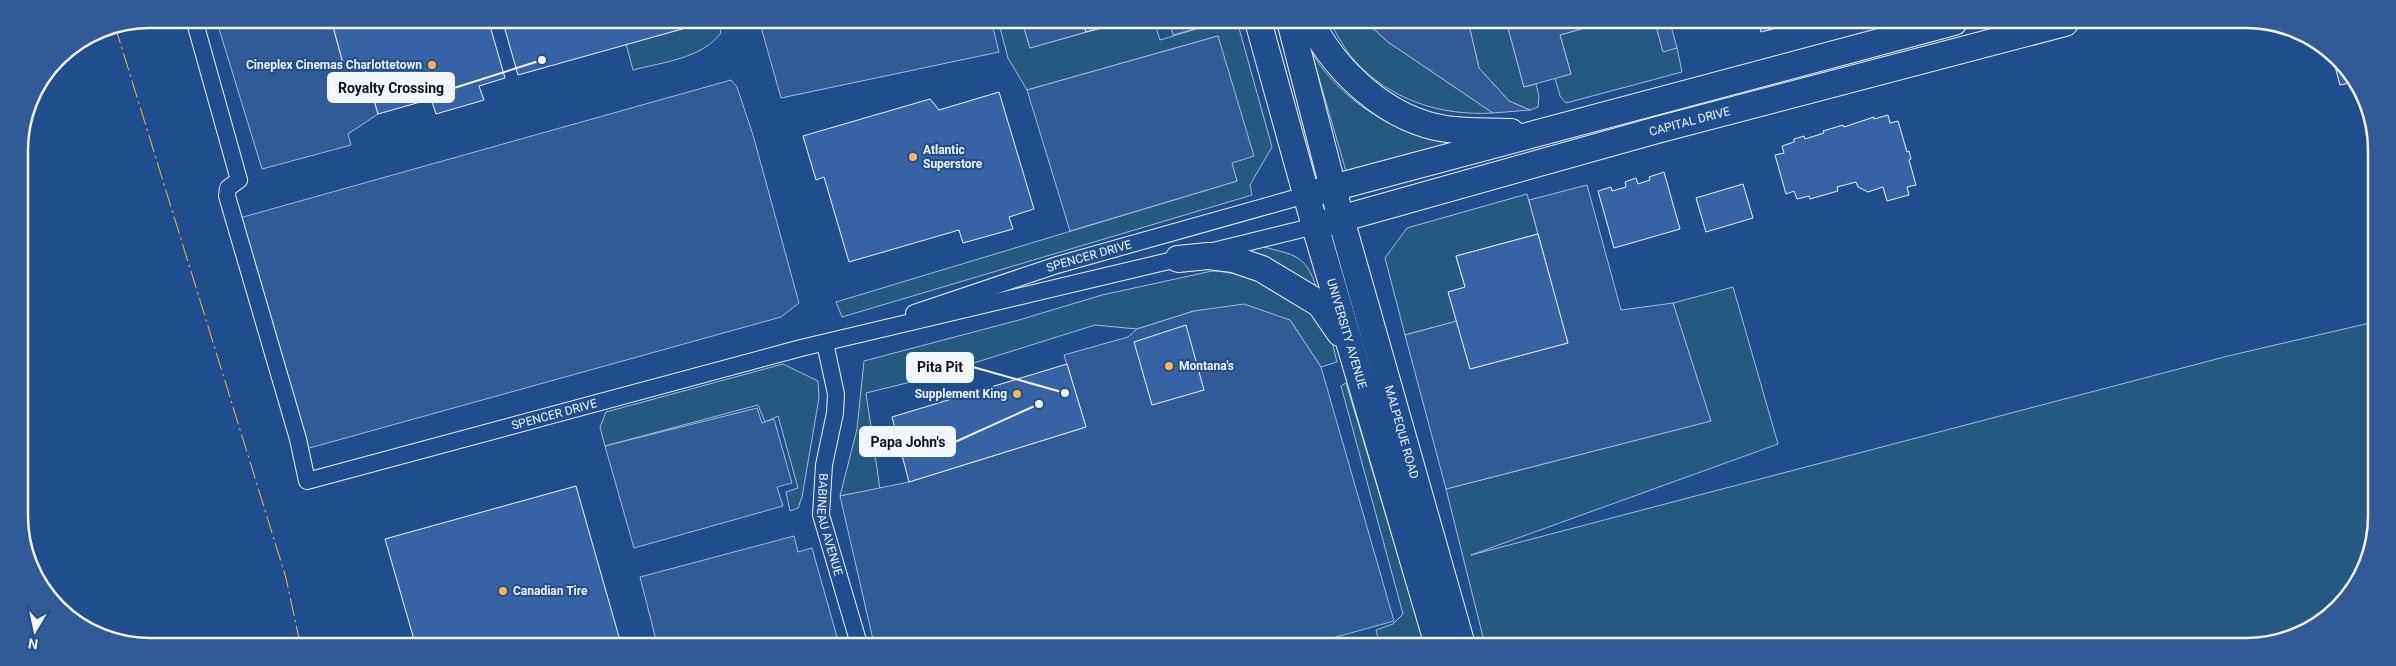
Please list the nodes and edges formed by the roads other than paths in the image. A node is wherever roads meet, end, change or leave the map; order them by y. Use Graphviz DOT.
graph roads {
  1 [pos="197,28"];
  2 [pos="1260,28"];
  3 [pos="1292,28"];
  4 [pos="1314,28"];
  5 [pos="1932,28"];
  6 [pos="2046,28"];
  7 [pos="1535,134"];
  8 [pos="1333,188"];
  9 [pos="1306,195"];
  10 [pos="1342,219"];
  11 [pos="1315,226"];
  12 [pos="1178,259"];
  13 [pos="848,337"];
  14 [pos="825,343"];
  15 [pos="1369,407"];
  16 [pos="857,638"];
  17 [pos="1436,638"];
  18 [pos="1460,638"];
  1 -- 14 [label="street, SPENCER DRIVE"];
  2 -- 9 [label="main road, UNIVERSITY AVENUE"];
  3 -- 8 [label="main road"];
  4 -- 7 [label="main road"];
  5 -- 7 [label="main road"];
  6 -- 10 [label="main road, CAPITAL DRIVE"];
  7 -- 8 [label="main road"];
  8 -- 9 [label="main road, SPENCER DRIVE"];
  8 -- 10 [label="main road"];
  9 -- 11 [label="main road, UNIVERSITY AVENUE"];
  9 -- 13 [label="street, SPENCER DRIVE"];
  10 -- 11 [label="main road, CAPITAL DRIVE"];
  10 -- 18 [label="main road, MALPEQUE ROAD"];
  11 -- 12 [label="street, SPENCER DRIVE"];
  11 -- 15 [label="main road, UNIVERSITY AVENUE"];
  12 -- 13 [label="street, SPENCER DRIVE"];
  12 -- 15 [label="main road"];
  13 -- 14 [label="street, SPENCER DRIVE"];
  14 -- 16 [label="street, BABINEAU AVENUE"];
  15 -- 17 [label="main road, UNIVERSITY AVENUE"];
}
